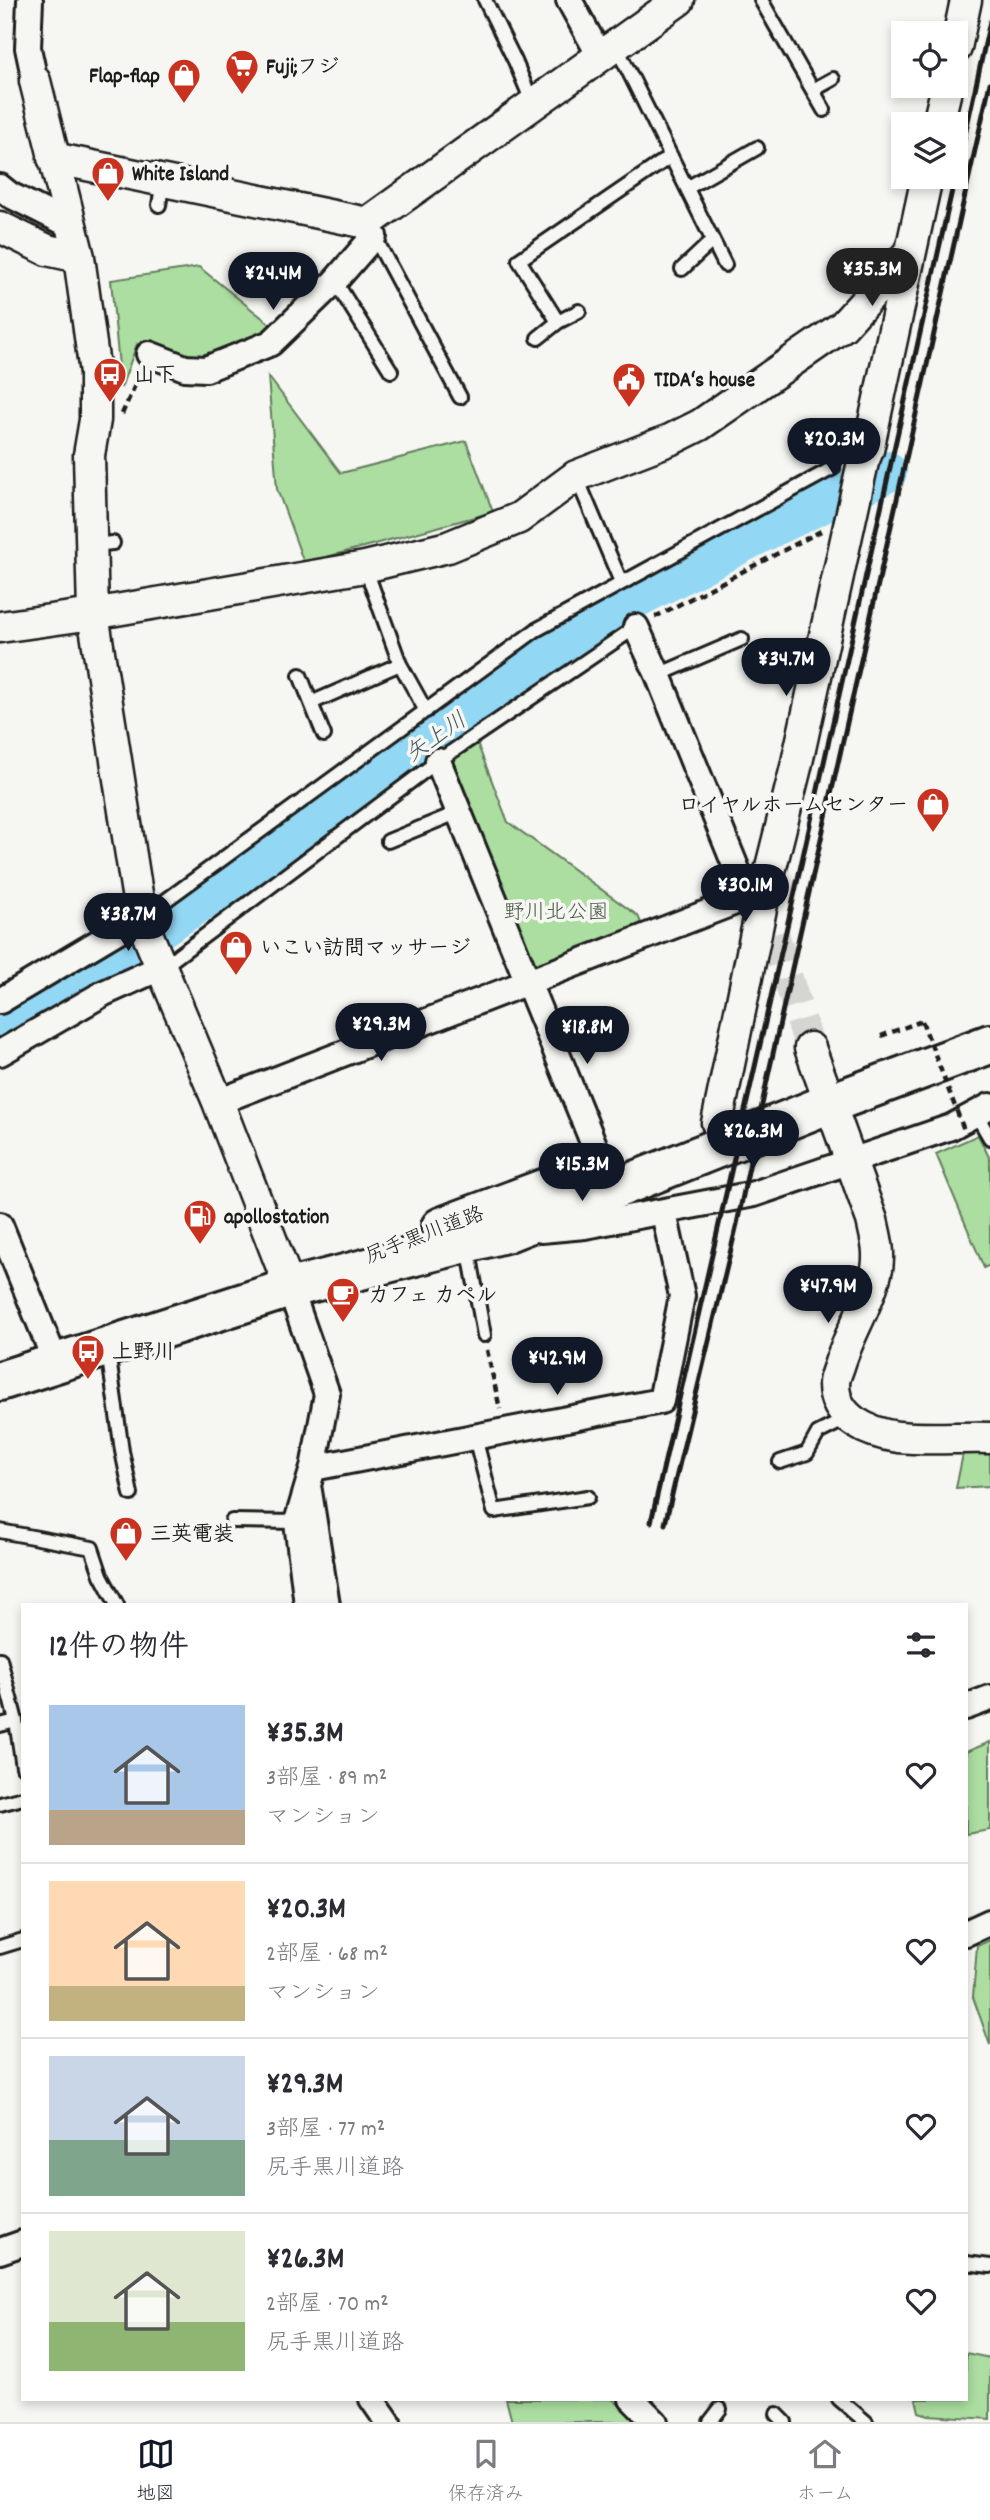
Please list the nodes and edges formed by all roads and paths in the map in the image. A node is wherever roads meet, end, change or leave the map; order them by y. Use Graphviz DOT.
graph roads {
  1 [pos="30,0"];
  2 [pos="485,0"];
  3 [pos="569,0"];
  4 [pos="679,0"];
  5 [pos="761,0"];
  6 [pos="966,0"];
  7 [pos="962,21"];
  8 [pos="608,51"];
  9 [pos="833,79"];
  10 [pos="35,81"];
  11 [pos="813,90"];
  12 [pos="533,104"];
  13 [pos="824,110"];
  14 [pos="757,148"];
  15 [pos="671,156"];
  16 [pos="52,158"];
  17 [pos="0,187"];
  18 [pos="687,188"];
  19 [pos="923,189"];
  20 [pos="70,225"];
  21 [pos="370,229"];
  22 [pos="5,234"];
  23 [pos="712,241"];
  24 [pos="909,253"];
  25 [pos="79,257"];
  26 [pos="725,265"];
  27 [pos="682,269"];
  28 [pos="335,281"];
  29 [pos="579,311"];
  30 [pos="558,322"];
  31 [pos="538,338"];
  32 [pos="149,354"];
  33 [pos="391,371"];
  34 [pos="460,397"];
  35 [pos="117,426"];
  36 [pos="834,467"];
  37 [pos="576,476"];
  38 [pos="853,510"];
  39 [pos="365,567"];
  40 [pos="621,582"];
  41 [pos="93,614"];
  42 [pos="0,627"];
  43 [pos="636,627"];
  44 [pos="742,639"];
  45 [pos="400,664"];
  46 [pos="300,675"];
  47 [pos="658,675"];
  48 [pos="311,703"];
  49 [pos="425,710"];
  50 [pos="324,735"];
  51 [pos="438,761"];
  52 [pos="458,812"];
  53 [pos="388,841"];
  54 [pos="755,898"];
  55 [pos="147,914"];
  56 [pos="774,934"];
  57 [pos="162,967"];
  58 [pos="528,981"];
  59 [pos="0,1000"];
  60 [pos="990,1018"];
  61 [pos="881,1036"];
  62 [pos="990,1044"];
  63 [pos="0,1053"];
  64 [pos="820,1078"];
  65 [pos="218,1102"];
  66 [pos="977,1118"];
  67 [pos="717,1123"];
  68 [pos="990,1138"];
  69 [pos="851,1162"];
  70 [pos="603,1167"];
  71 [pos="664,1213"];
  72 [pos="0,1225"];
  73 [pos="505,1233"];
  74 [pos="467,1242"];
  75 [pos="5,1254"];
  76 [pos="290,1288"];
  77 [pos="484,1335"];
  78 [pos="107,1347"];
  79 [pos="55,1363"];
  80 [pos="0,1381"];
  81 [pos="848,1418"];
  82 [pos="505,1431"];
  83 [pos="475,1437"];
  84 [pos="990,1438"];
  85 [pos="780,1462"];
  86 [pos="311,1476"];
  87 [pos="131,1494"];
  88 [pos="588,1497"];
  89 [pos="232,1521"];
  90 [pos="297,1522"];
  91 [pos="0,1531"];
  92 [pos="116,1603"];
  93 [pos="307,1603"];
  94 [pos="327,1603"];
  95 [pos="0,1659"];
  96 [pos="990,1698"];
  97 [pos="968,1706"];
  98 [pos="16,1721"];
  99 [pos="0,1725"];
  100 [pos="21,1754"];
  101 [pos="21,1799"];
  102 [pos="0,1804"];
  103 [pos="990,1922"];
  104 [pos="968,1932"];
  105 [pos="21,1941"];
  106 [pos="0,1947"];
  107 [pos="21,2244"];
  108 [pos="0,2251"];
  109 [pos="968,2263"];
  110 [pos="990,2266"];
  111 [pos="373,2401"];
  112 [pos="634,2401"];
  113 [pos="841,2401"];
  114 [pos="720,2409"];
  115 [pos="388,2422"];
  116 [pos="655,2422"];
  117 [pos="710,2422"];
  118 [pos="866,2422"];
  1 -- 10 [label="street"];
  2 -- 12 [label="lane"];
  3 -- 8 [label="street"];
  4 -- 8 [label="street"];
  5 -- 11 [label="lane"];
  6 -- 7 [label="street"];
  8 -- 12 [label="street"];
  8 -- 15 [label="lane"];
  9 -- 11 [label="lane"];
  10 -- 16 [label="street"];
  11 -- 13 [label="lane"];
  12 -- 21 [label="street"];
  14 -- 18 [label="lane"];
  15 -- 18 [label="lane"];
  15 -- 30 [label="lane"];
  16 -- 20 [label="street"];
  16 -- 21 [label="street"];
  17 -- 20 [label="street"];
  18 -- 23 [label="lane"];
  19 -- 24 [label="street"];
  20 -- 25 [label="street"];
  21 -- 28 [label="street"];
  21 -- 34 [label="lane"];
  22 -- 25 [label="street"];
  23 -- 26 [label="lane"];
  23 -- 27 [label="lane"];
  24 -- 37 [label="street"];
  24 -- 38 [label="street"];
  25 -- 41 [label="street"];
  28 -- 32 [label="street"];
  28 -- 33 [label="lane"];
  29 -- 30 [label="lane"];
  30 -- 31 [label="lane"];
  32 -- 35 [label="path"];
  36 -- 40 [label="lane"];
  37 -- 39 [label="street"];
  37 -- 40 [label="lane"];
  38 -- 43 [label="path"];
  38 -- 54 [label="street"];
  39 -- 41 [label="street"];
  39 -- 45 [label="lane"];
  40 -- 49 [label="lane"];
  41 -- 42 [label="street"];
  41 -- 55 [label="street"];
  43 -- 47 [label="street"];
  43 -- 51 [label="lane"];
  44 -- 47 [label="lane"];
  45 -- 48 [label="lane"];
  45 -- 49 [label="lane"];
  46 -- 48 [label="lane"];
  47 -- 54 [label="street"];
  48 -- 50 [label="lane"];
  49 -- 55 [label="lane"];
  51 -- 52 [label="street"];
  51 -- 57 [label="lane"];
  52 -- 53 [label="lane"];
  52 -- 58 [label="street"];
  54 -- 56 [label="street"];
  54 -- 58 [label="street"];
  54 -- 67 [label="street"];
  55 -- 57 [label="street"];
  55 -- 59 [label="street"];
  57 -- 63 [label="street"];
  57 -- 65 [label="street"];
  58 -- 65 [label="street"];
  58 -- 70 [label="street"];
  60 -- 64 [label="main road, 尻手黒川道路"];
  61 -- 66 [label="path, bridge"];
  62 -- 64 [label="main road, 尻手黒川道路"];
  64 -- 67 [label="main road, 尻手黒川道路"];
  64 -- 69 [label="street"];
  64 -- 73 [label="main road, 尻手黒川道路"];
  65 -- 76 [label="street"];
  66 -- 68 [label="lane"];
  66 -- 69 [label="street"];
  67 -- 70 [label="main road, 尻手黒川道路"];
  69 -- 71 [label="street"];
  69 -- 81 [label="street"];
  70 -- 76 [label="main road, 尻手黒川道路"];
  71 -- 73 [label="street"];
  71 -- 82 [label="street"];
  72 -- 75 [label="street"];
  73 -- 74 [label="main road, 尻手黒川道路"];
  74 -- 76 [label="main road, 尻手黒川道路"];
  74 -- 77 [label="lane"];
  75 -- 79 [label="street"];
  76 -- 78 [label="main road, 尻手黒川道路"];
  76 -- 86 [label="street"];
  77 -- 82 [label="path"];
  78 -- 79 [label="main road, 尻手黒川道路"];
  78 -- 87 [label="lane"];
  79 -- 80 [label="main road, 尻手黒川道路"];
  81 -- 84 [label="street"];
  81 -- 85 [label="lane"];
  82 -- 83 [label="street"];
  83 -- 86 [label="street"];
  83 -- 88 [label="lane"];
  86 -- 90 [label="street"];
  86 -- 94 [label="street"];
  89 -- 90 [label="lane"];
  90 -- 93 [label="street"];
  91 -- 92 [label="lane"];
  95 -- 98 [label="lane"];
  96 -- 97 [label="street"];
  98 -- 99 [label="lane"];
  98 -- 100 [label="lane"];
  101 -- 102 [label="lane"];
  103 -- 104 [label="street"];
  105 -- 106 [label="lane"];
  107 -- 108 [label="street"];
  109 -- 110 [label="lane"];
  111 -- 115 [label="street"];
  112 -- 116 [label="street"];
  113 -- 118 [label="lane"];
  114 -- 117 [label="lane"];
}
